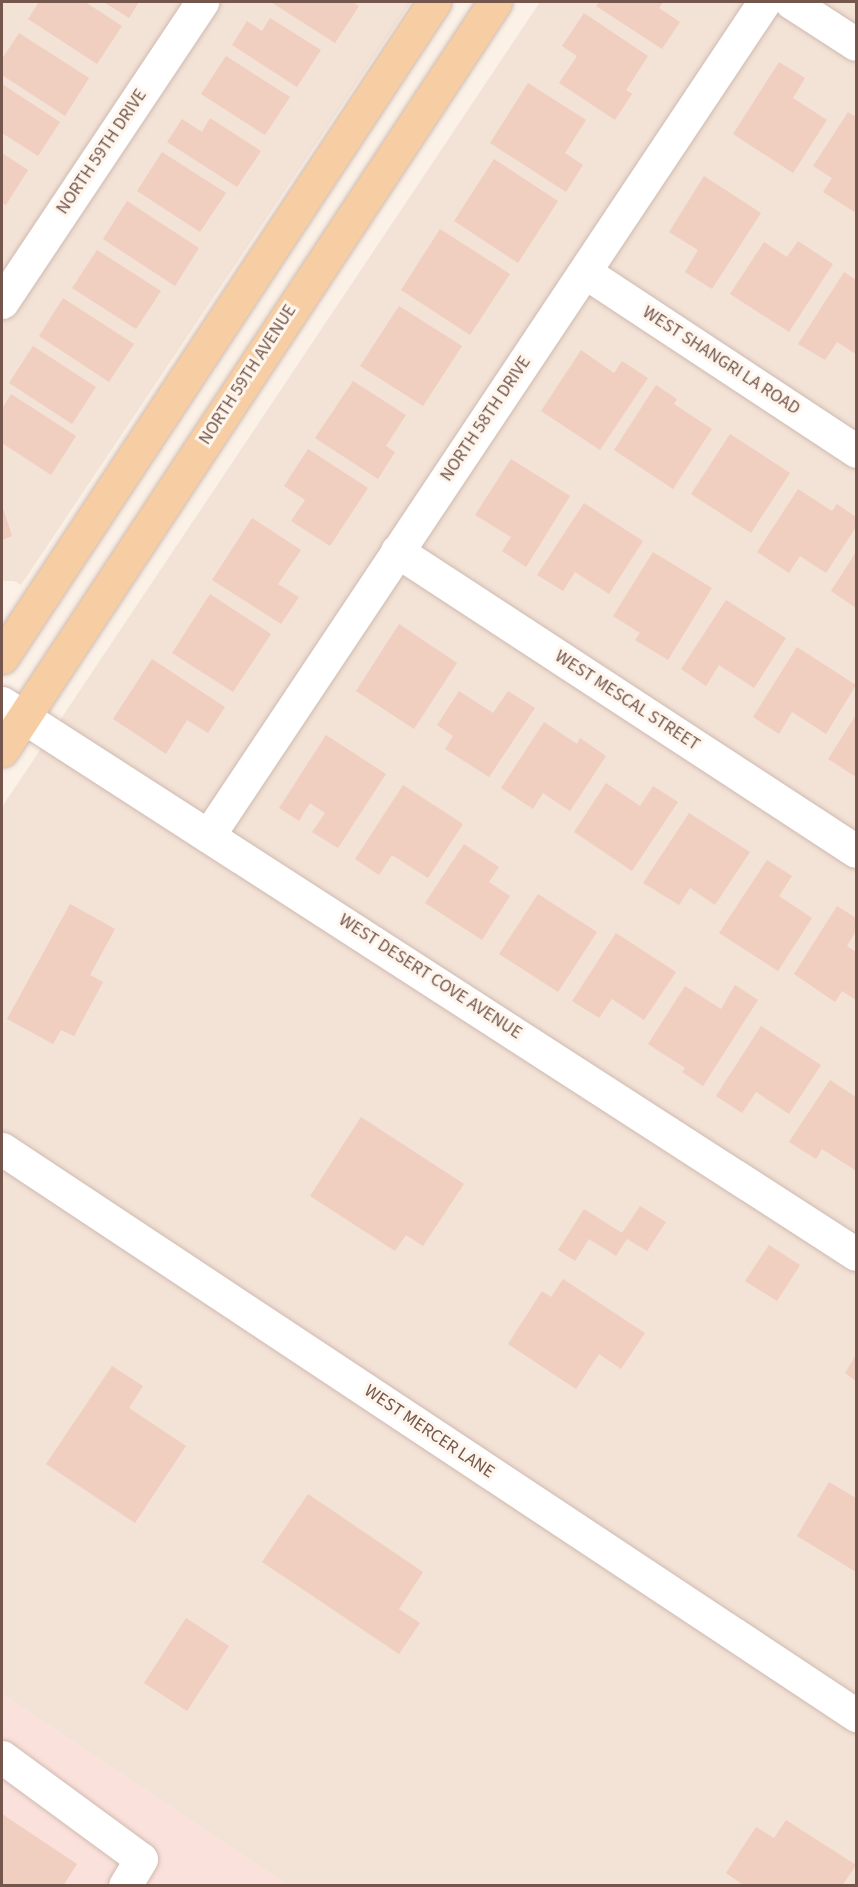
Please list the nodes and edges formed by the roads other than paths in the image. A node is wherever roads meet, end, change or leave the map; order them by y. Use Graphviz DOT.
graph roads {
  1 [pos="202,2"];
  2 [pos="434,2"];
  3 [pos="495,2"];
  4 [pos="764,2"];
  5 [pos="791,2"];
  6 [pos="856,44"];
  7 [pos="585,272"];
  8 [pos="2,302"];
  9 [pos="856,451"];
  10 [pos="397,551"];
  11 [pos="2,657"];
  12 [pos="12,710"];
  13 [pos="2,750"];
  14 [pos="208,836"];
  15 [pos="856,851"];
  16 [pos="2,1149"];
  17 [pos="856,1254"];
  18 [pos="856,1715"];
  19 [pos="2,1757"];
  20 [pos="125,1886"];
  1 -- 8 [label="street, NORTH 59TH DRIVE"];
  2 -- 11 [label="main road"];
  3 -- 12 [label="main road, NORTH 59TH AVENUE"];
  4 -- 7 [label="street, NORTH 58TH DRIVE"];
  5 -- 6 [label="street"];
  7 -- 9 [label="street, WEST SHANGRI LA ROAD"];
  7 -- 10 [label="street, NORTH 58TH DRIVE"];
  10 -- 14 [label="street, NORTH 58TH DRIVE"];
  10 -- 15 [label="street, WEST MESCAL STREET"];
  12 -- 13 [label="main road, NORTH 59TH AVENUE"];
  12 -- 14 [label="street, WEST DESERT COVE AVENUE"];
  14 -- 17 [label="street, WEST DESERT COVE AVENUE"];
  16 -- 18 [label="street, WEST MERCER LANE"];
  19 -- 20 [label="street"];
}
